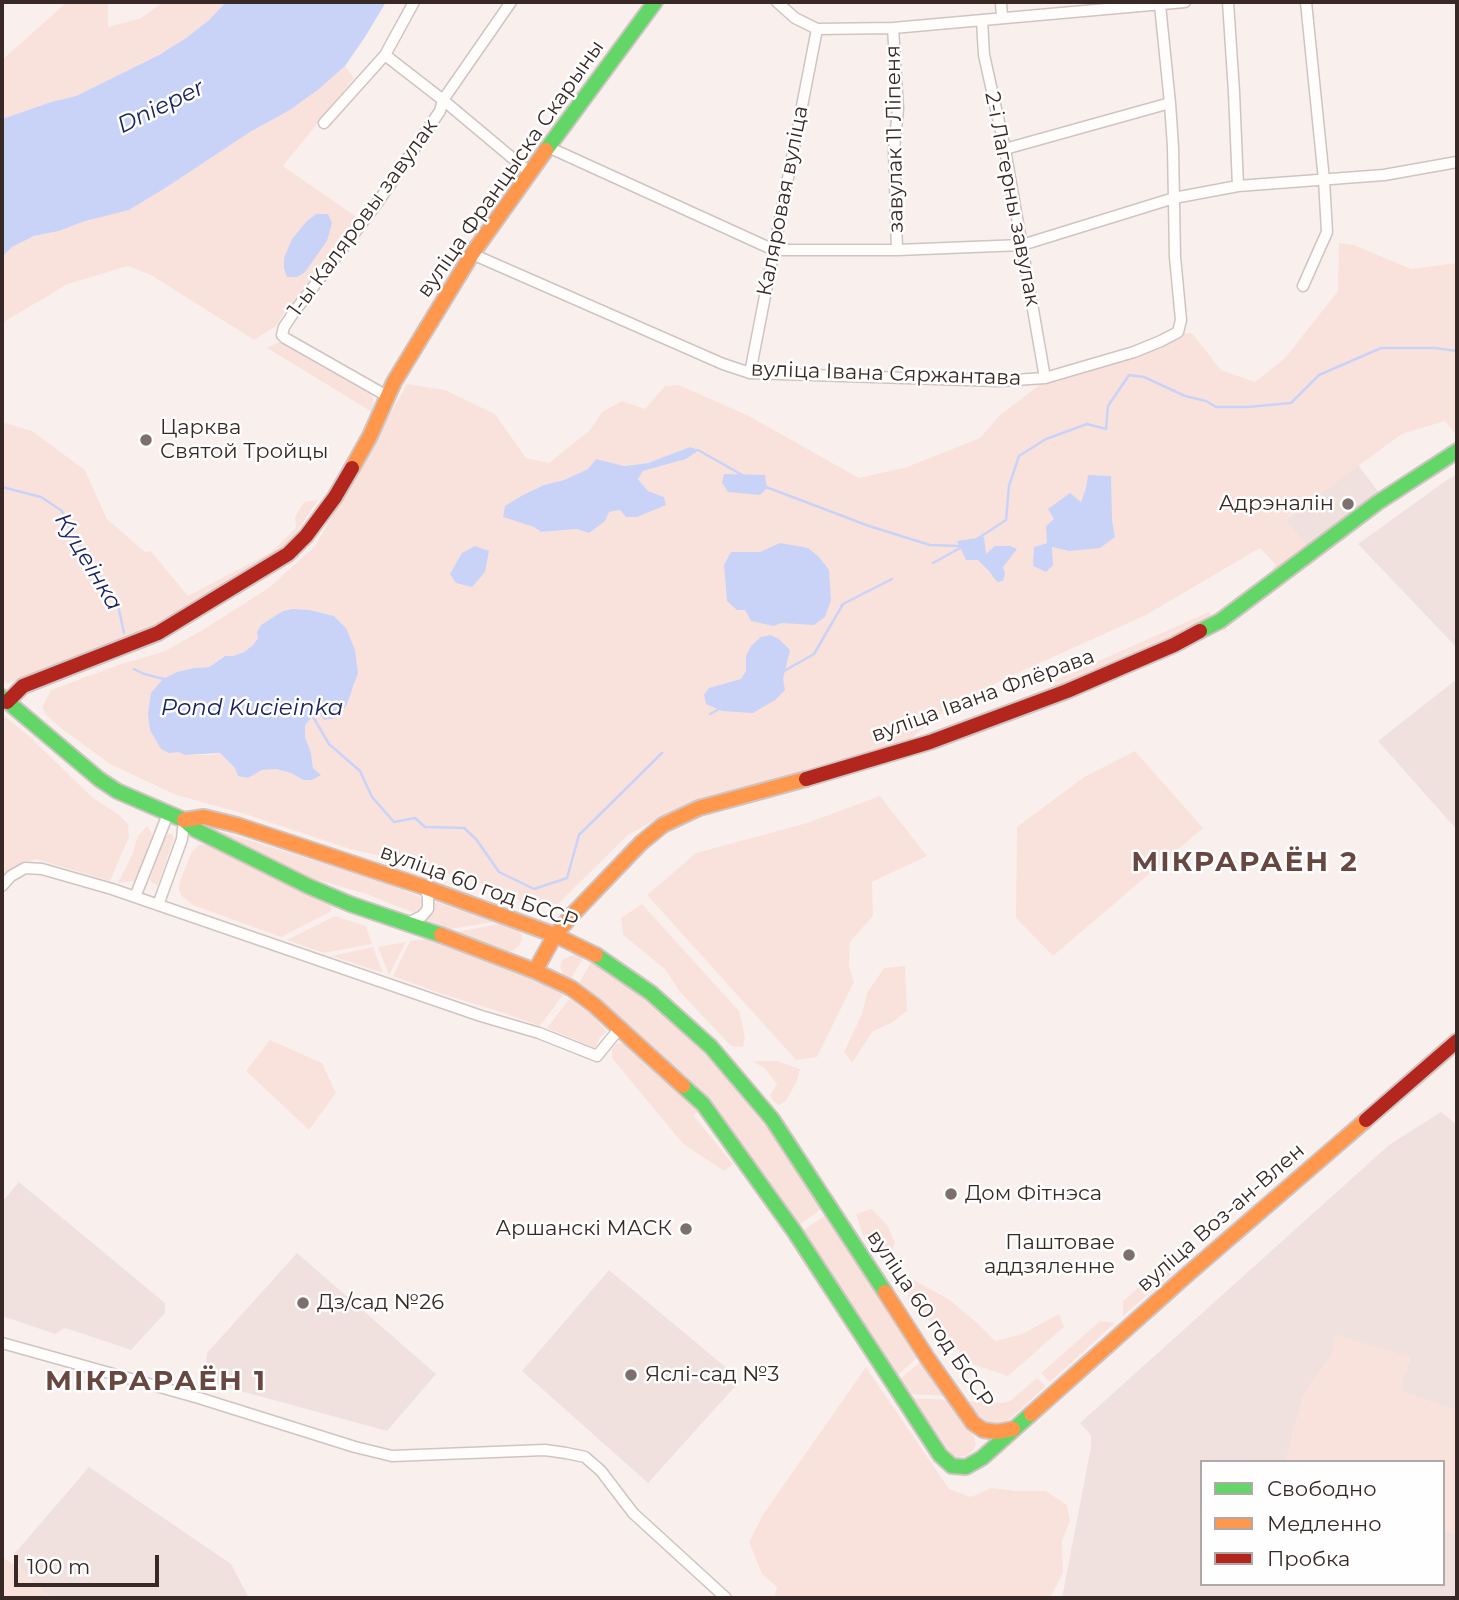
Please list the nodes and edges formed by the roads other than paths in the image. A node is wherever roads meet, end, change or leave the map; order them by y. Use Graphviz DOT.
graph roads {
  1 [pos="414,2"];
  2 [pos="511,2"];
  3 [pos="656,2"];
  4 [pos="777,2"];
  5 [pos="1001,2"];
  6 [pos="1185,2"];
  7 [pos="1228,2"];
  8 [pos="1306,2"];
  9 [pos="1160,5"];
  10 [pos="1002,18"];
  11 [pos="982,20"];
  12 [pos="893,28"];
  13 [pos="817,29"];
  14 [pos="385,55"];
  15 [pos="443,100"];
  16 [pos="1170,103"];
  17 [pos="324,123"];
  18 [pos="548,147"];
  19 [pos="1006,149"];
  20 [pos="1457,162"];
  21 [pos="529,172"];
  22 [pos="1324,180"];
  23 [pos="1238,186"];
  24 [pos="1174,198"];
  25 [pos="1022,245"];
  26 [pos="774,250"];
  27 [pos="897,250"];
  28 [pos="472,254"];
  29 [pos="1303,286"];
  30 [pos="750,373"];
  31 [pos="1045,378"];
  32 [pos="387,396"];
  33 [pos="1457,451"];
  34 [pos="4,699"];
  35 [pos="168,814"];
  36 [pos="184,820"];
  37 [pos="2,886"];
  38 [pos="424,887"];
  39 [pos="135,897"];
  40 [pos="158,905"];
  41 [pos="408,923"];
  42 [pos="555,935"];
  43 [pos="536,971"];
  44 [pos="619,1029"];
  45 [pos="1457,1041"];
  46 [pos="2,1343"];
  47 [pos="1014,1429"];
  48 [pos="726,1598"];
  1 -- 14 [label="street"];
  2 -- 15 [label="street, 1-ы Каляровы завулак"];
  3 -- 18 [label="main road, вуліца Францыска Скарыны"];
  4 -- 13 [label="street"];
  5 -- 10 [label="street"];
  6 -- 9 [label="street"];
  7 -- 23 [label="street"];
  8 -- 22 [label="street"];
  9 -- 10 [label="street"];
  9 -- 16 [label="street"];
  10 -- 11 [label="street"];
  11 -- 12 [label="street"];
  11 -- 19 [label="street, 2-і Лагерны завулак"];
  12 -- 13 [label="street"];
  12 -- 27 [label="street, завулак 11 Ліпеня"];
  13 -- 26 [label="street, Каляровая вуліца"];
  14 -- 15 [label="street"];
  14 -- 17 [label="street"];
  15 -- 21 [label="street"];
  15 -- 32 [label="street, 1-ы Каляровы завулак"];
  16 -- 19 [label="street"];
  16 -- 24 [label="street"];
  18 -- 21 [label="main road, вуліца Францыска Скарыны"];
  18 -- 26 [label="street"];
  19 -- 25 [label="street, 2-і Лагерны завулак"];
  20 -- 22 [label="street"];
  21 -- 28 [label="main road, вуліца Францыска Скарыны"];
  22 -- 23 [label="street"];
  22 -- 29 [label="street"];
  23 -- 24 [label="street"];
  24 -- 25 [label="street"];
  24 -- 31 [label="street, вуліца Івана Сяржантава"];
  25 -- 27 [label="street"];
  25 -- 31 [label="street, 2-і Лагерны завулак"];
  26 -- 27 [label="street"];
  26 -- 30 [label="street, Каляровая вуліца"];
  28 -- 30 [label="street, вуліца Івана Сяржантава"];
  28 -- 32 [label="main road, вуліца Францыска Скарыны"];
  30 -- 31 [label="street, вуліца Івана Сяржантава"];
  32 -- 34 [label="main road, вуліца Францыска Скарыны"];
  33 -- 42 [label="main road, вуліца Івана Флёрава"];
  34 -- 35 [label="main road"];
  35 -- 36 [label="main road"];
  35 -- 39 [label="street"];
  36 -- 38 [label="main road, вуліца 60 год БССР"];
  36 -- 40 [label="street"];
  36 -- 41 [label="main road"];
  37 -- 39 [label="street"];
  38 -- 41 [label="street"];
  38 -- 42 [label="main road, вуліца 60 год БССР"];
  39 -- 40 [label="street"];
  40 -- 44 [label="street"];
  41 -- 43 [label="main road"];
  42 -- 43 [label="main road, вуліца Івана Флёрава"];
  42 -- 47 [label="main road, вуліца 60 год БССР"];
  43 -- 44 [label="main road"];
  44 -- 47 [label="main road"];
  45 -- 47 [label="main road, вуліца Воз-ан-Влен"];
  46 -- 48 [label="street"];
}
